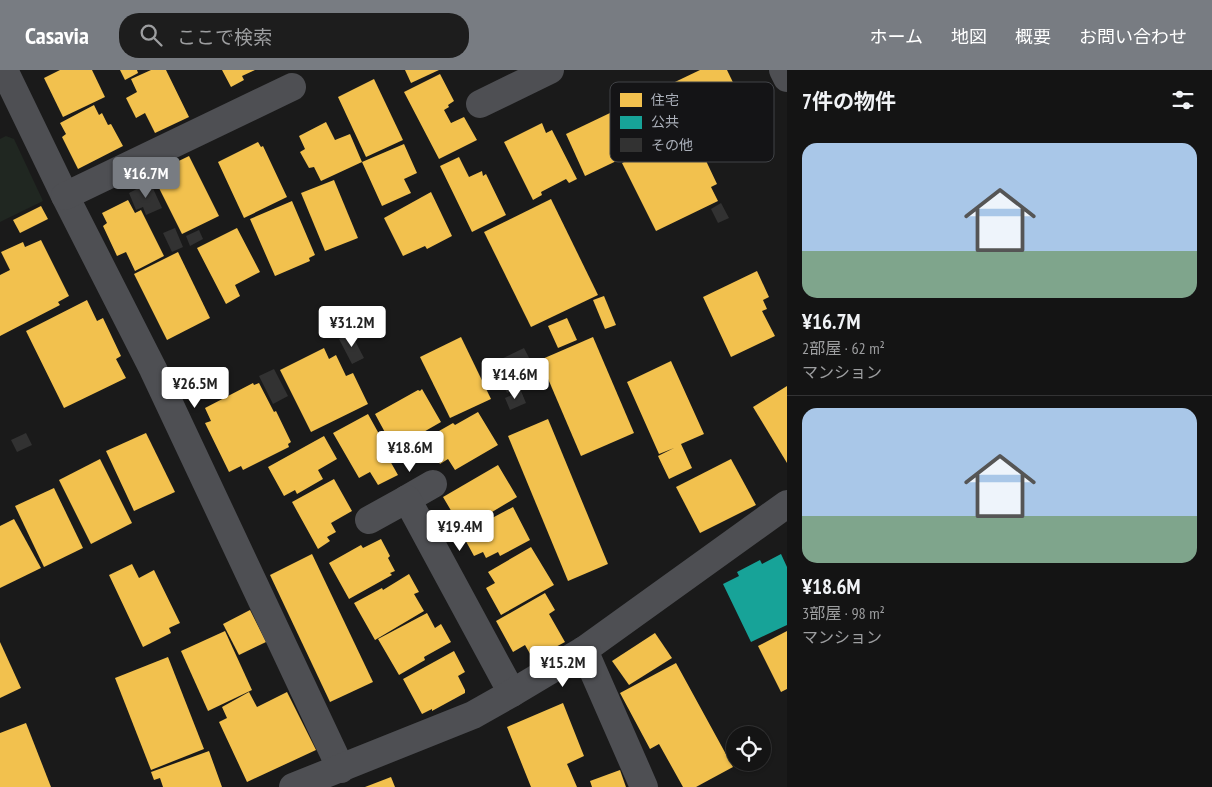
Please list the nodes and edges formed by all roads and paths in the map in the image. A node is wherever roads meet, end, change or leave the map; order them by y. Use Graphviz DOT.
graph roads {
  1 [pos="4,70"];
  2 [pos="550,70"];
  3 [pos="783,70"];
  4 [pos="787,78"];
  5 [pos="292,87"];
  6 [pos="480,104"];
  7 [pos="65,196"];
  8 [pos="434,484"];
  9 [pos="407,499"];
  10 [pos="787,504"];
  11 [pos="369,520"];
  12 [pos="584,650"];
  13 [pos="512,693"];
  14 [pos="341,769"];
  15 [pos="299,786"];
  16 [pos="644,787"];
  1 -- 7 [label="street"];
  2 -- 6 [label="street"];
  3 -- 4 [label="street"];
  5 -- 7 [label="street"];
  7 -- 14 [label="street"];
  8 -- 9 [label="street"];
  9 -- 11 [label="street"];
  9 -- 13 [label="street"];
  10 -- 12 [label="street"];
  12 -- 13 [label="street"];
  12 -- 16 [label="street"];
  13 -- 14 [label="street"];
  14 -- 15 [label="street"];
}
